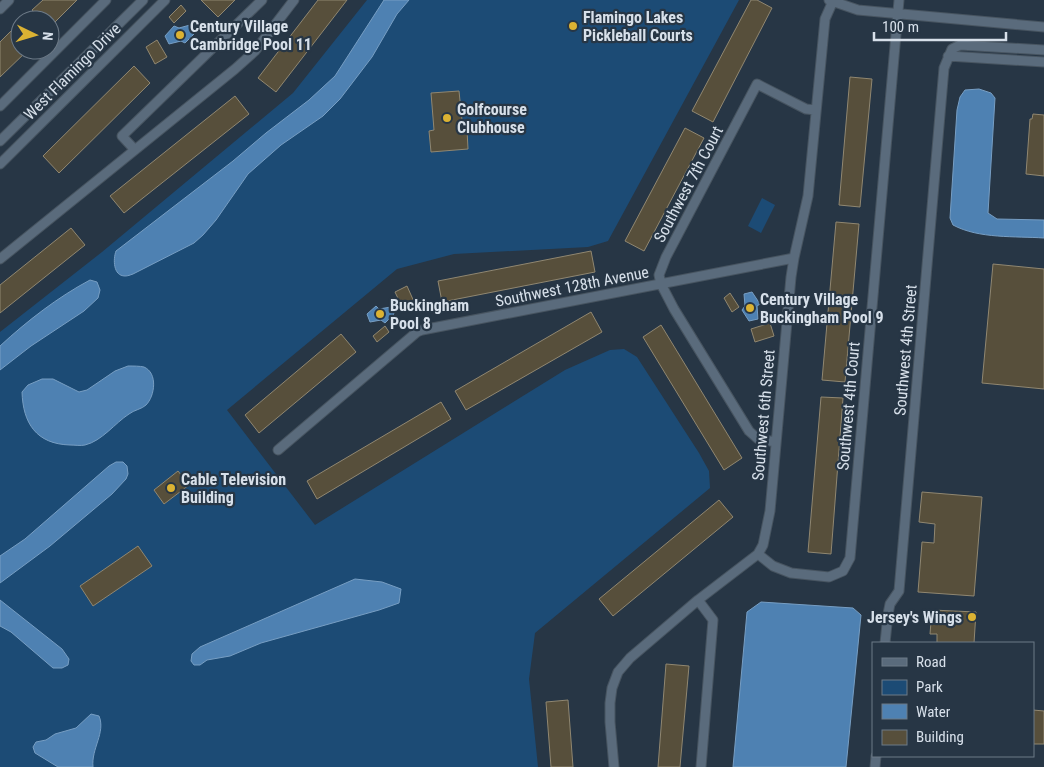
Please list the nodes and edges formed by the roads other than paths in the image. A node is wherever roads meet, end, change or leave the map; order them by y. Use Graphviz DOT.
graph roads {
  1 [pos="8,0"];
  2 [pos="106,0"];
  3 [pos="143,0"];
  4 [pos="165,0"];
  5 [pos="262,0"];
  6 [pos="294,0"];
  7 [pos="831,0"];
  8 [pos="898,0"];
  9 [pos="0,9"];
  10 [pos="896,14"];
  11 [pos="1044,27"];
  12 [pos="1044,50"];
  13 [pos="948,56"];
  14 [pos="1044,62"];
  15 [pos="0,106"];
  16 [pos="816,110"];
  17 [pos="0,141"];
  18 [pos="135,150"];
  19 [pos="0,164"];
  20 [pos="794,258"];
  21 [pos="0,259"];
  22 [pos="661,284"];
  23 [pos="776,442"];
  24 [pos="278,450"];
  25 [pos="758,554"];
  26 [pos="698,600"];
  27 [pos="885,642"];
  28 [pos="614,767"];
  29 [pos="700,767"];
  1 -- 9 [label="street"];
  2 -- 15 [label="street"];
  3 -- 17 [label="street, West Flamingo Drive"];
  4 -- 19 [label="street, West Flamingo Drive"];
  5 -- 18 [label="street"];
  6 -- 18 [label="street"];
  7 -- 10 [label="street"];
  7 -- 16 [label="street, Southwest 6th Street"];
  8 -- 10 [label="street, Southwest 4th Court"];
  10 -- 11 [label="street"];
  10 -- 25 [label="street, Southwest 4th Court"];
  12 -- 13 [label="street"];
  13 -- 14 [label="street"];
  13 -- 27 [label="street, Southwest 4th Street"];
  16 -- 20 [label="street, Southwest 6th Street"];
  16 -- 22 [label="street, Southwest 7th Court"];
  18 -- 21 [label="street"];
  20 -- 22 [label="street, Southwest 128th Avenue"];
  20 -- 23 [label="street, Southwest 6th Street"];
  22 -- 23 [label="street"];
  22 -- 24 [label="street, Southwest 128th Avenue"];
  23 -- 25 [label="street, Southwest 6th Street"];
  25 -- 26 [label="street, Southwest 6th Street"];
  26 -- 28 [label="street, Southwest 6th Street"];
  26 -- 29 [label="street"];
}
